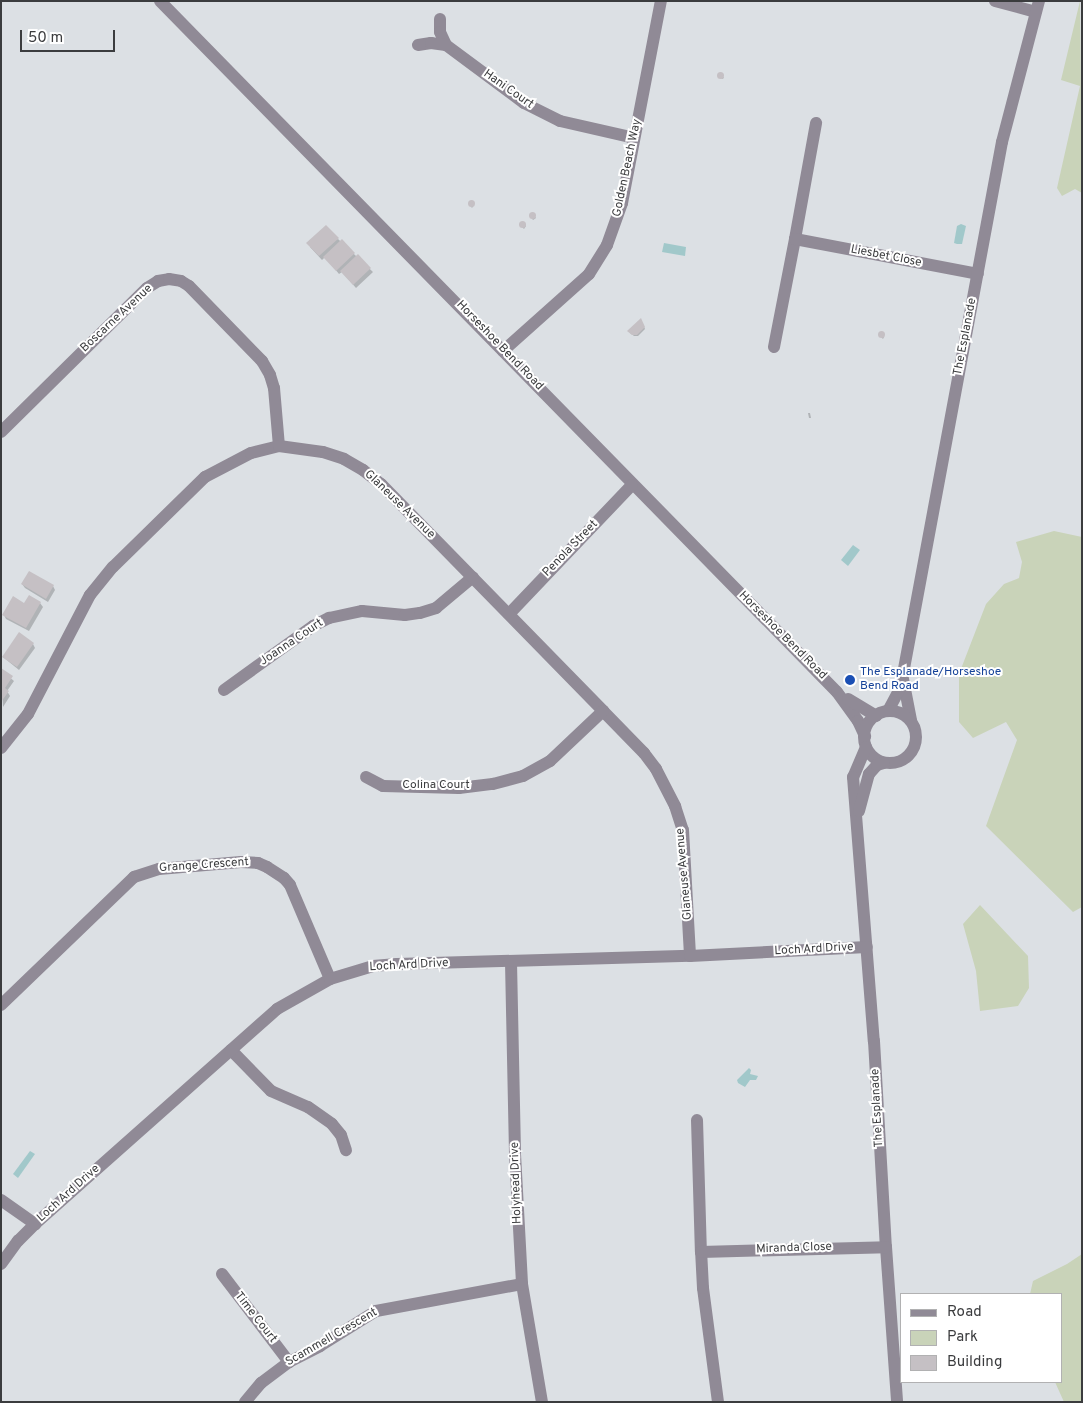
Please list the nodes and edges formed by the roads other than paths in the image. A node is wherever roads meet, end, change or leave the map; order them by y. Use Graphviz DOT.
graph roads {
  1 [pos="160,1"];
  2 [pos="661,1"];
  3 [pos="995,1"];
  4 [pos="1038,7"];
  5 [pos="440,19"];
  6 [pos="418,45"];
  7 [pos="446,45"];
  8 [pos="816,123"];
  9 [pos="634,138"];
  10 [pos="795,239"];
  11 [pos="978,274"];
  12 [pos="774,347"];
  13 [pos="503,351"];
  14 [pos="1,432"];
  15 [pos="279,446"];
  16 [pos="632,485"];
  17 [pos="473,577"];
  18 [pos="509,614"];
  19 [pos="903,674"];
  20 [pos="224,690"];
  21 [pos="837,692"];
  22 [pos="604,711"];
  23 [pos="888,711"];
  24 [pos="876,716"];
  25 [pos="911,720"];
  26 [pos="865,741"];
  27 [pos="3,742"];
  28 [pos="884,763"];
  29 [pos="366,776"];
  30 [pos="857,815"];
  31 [pos="867,947"];
  32 [pos="690,956"];
  33 [pos="511,962"];
  34 [pos="330,978"];
  35 [pos="1,1005"];
  36 [pos="231,1050"];
  37 [pos="697,1120"];
  38 [pos="346,1150"];
  39 [pos="1,1200"];
  40 [pos="35,1224"];
  41 [pos="886,1247"];
  42 [pos="702,1252"];
  43 [pos="1,1264"];
  44 [pos="222,1274"];
  45 [pos="522,1284"];
  46 [pos="289,1362"];
  47 [pos="245,1402"];
  48 [pos="542,1402"];
  49 [pos="718,1402"];
  50 [pos="897,1402"];
  1 -- 13 [label="street, Horseshoe Bend Road"];
  2 -- 9 [label="street, Golden Beach Way"];
  3 -- 4 [label="street"];
  4 -- 11 [label="street, The Esplanade"];
  5 -- 7 [label="street"];
  6 -- 7 [label="street"];
  7 -- 9 [label="street, Hani Court"];
  8 -- 10 [label="street"];
  9 -- 13 [label="street, Golden Beach Way"];
  10 -- 11 [label="street, Liesbet Close"];
  10 -- 12 [label="street"];
  11 -- 19 [label="street, The Esplanade"];
  13 -- 16 [label="street, Horseshoe Bend Road"];
  14 -- 15 [label="street, Boscarne Avenue"];
  15 -- 17 [label="street, Glaneuse Avenue"];
  15 -- 27 [label="street, Glaneuse Avenue"];
  16 -- 18 [label="street, Penola Street"];
  16 -- 21 [label="street, Horseshoe Bend Road"];
  17 -- 18 [label="street, Glaneuse Avenue"];
  17 -- 20 [label="street, Joanna Court"];
  18 -- 22 [label="street, Glaneuse Avenue"];
  19 -- 23 [label="street, The Esplanade"];
  19 -- 25 [label="street, The Esplanade"];
  21 -- 24 [label="street, Horseshoe Bend Road"];
  21 -- 26 [label="street, Horseshoe Bend Road"];
  22 -- 29 [label="street, Colina Court"];
  22 -- 32 [label="street, Glaneuse Avenue"];
  23 -- 24 [label="street"];
  23 -- 25 [label="street"];
  24 -- 26 [label="street"];
  25 -- 28 [label="street"];
  26 -- 28 [label="street"];
  26 -- 30 [label="street, The Esplanade"];
  28 -- 30 [label="street, The Esplanade"];
  30 -- 31 [label="street, The Esplanade"];
  31 -- 32 [label="street, Loch Ard Drive"];
  31 -- 41 [label="street, The Esplanade"];
  32 -- 33 [label="street, Loch Ard Drive"];
  33 -- 34 [label="street, Loch Ard Drive"];
  33 -- 45 [label="street, Holyhead Drive"];
  34 -- 35 [label="street, Grange Crescent"];
  34 -- 36 [label="street, Loch Ard Drive"];
  36 -- 38 [label="street"];
  36 -- 40 [label="street, Loch Ard Drive"];
  37 -- 42 [label="street"];
  39 -- 40 [label="street"];
  40 -- 43 [label="street, Loch Ard Drive"];
  41 -- 42 [label="street, Miranda Close"];
  41 -- 50 [label="street, The Esplanade"];
  42 -- 49 [label="street"];
  44 -- 46 [label="street, Time Court"];
  45 -- 46 [label="street, Scammell Crescent"];
  45 -- 48 [label="street, Holyhead Drive"];
  46 -- 47 [label="street, Scammell Crescent"];
}
